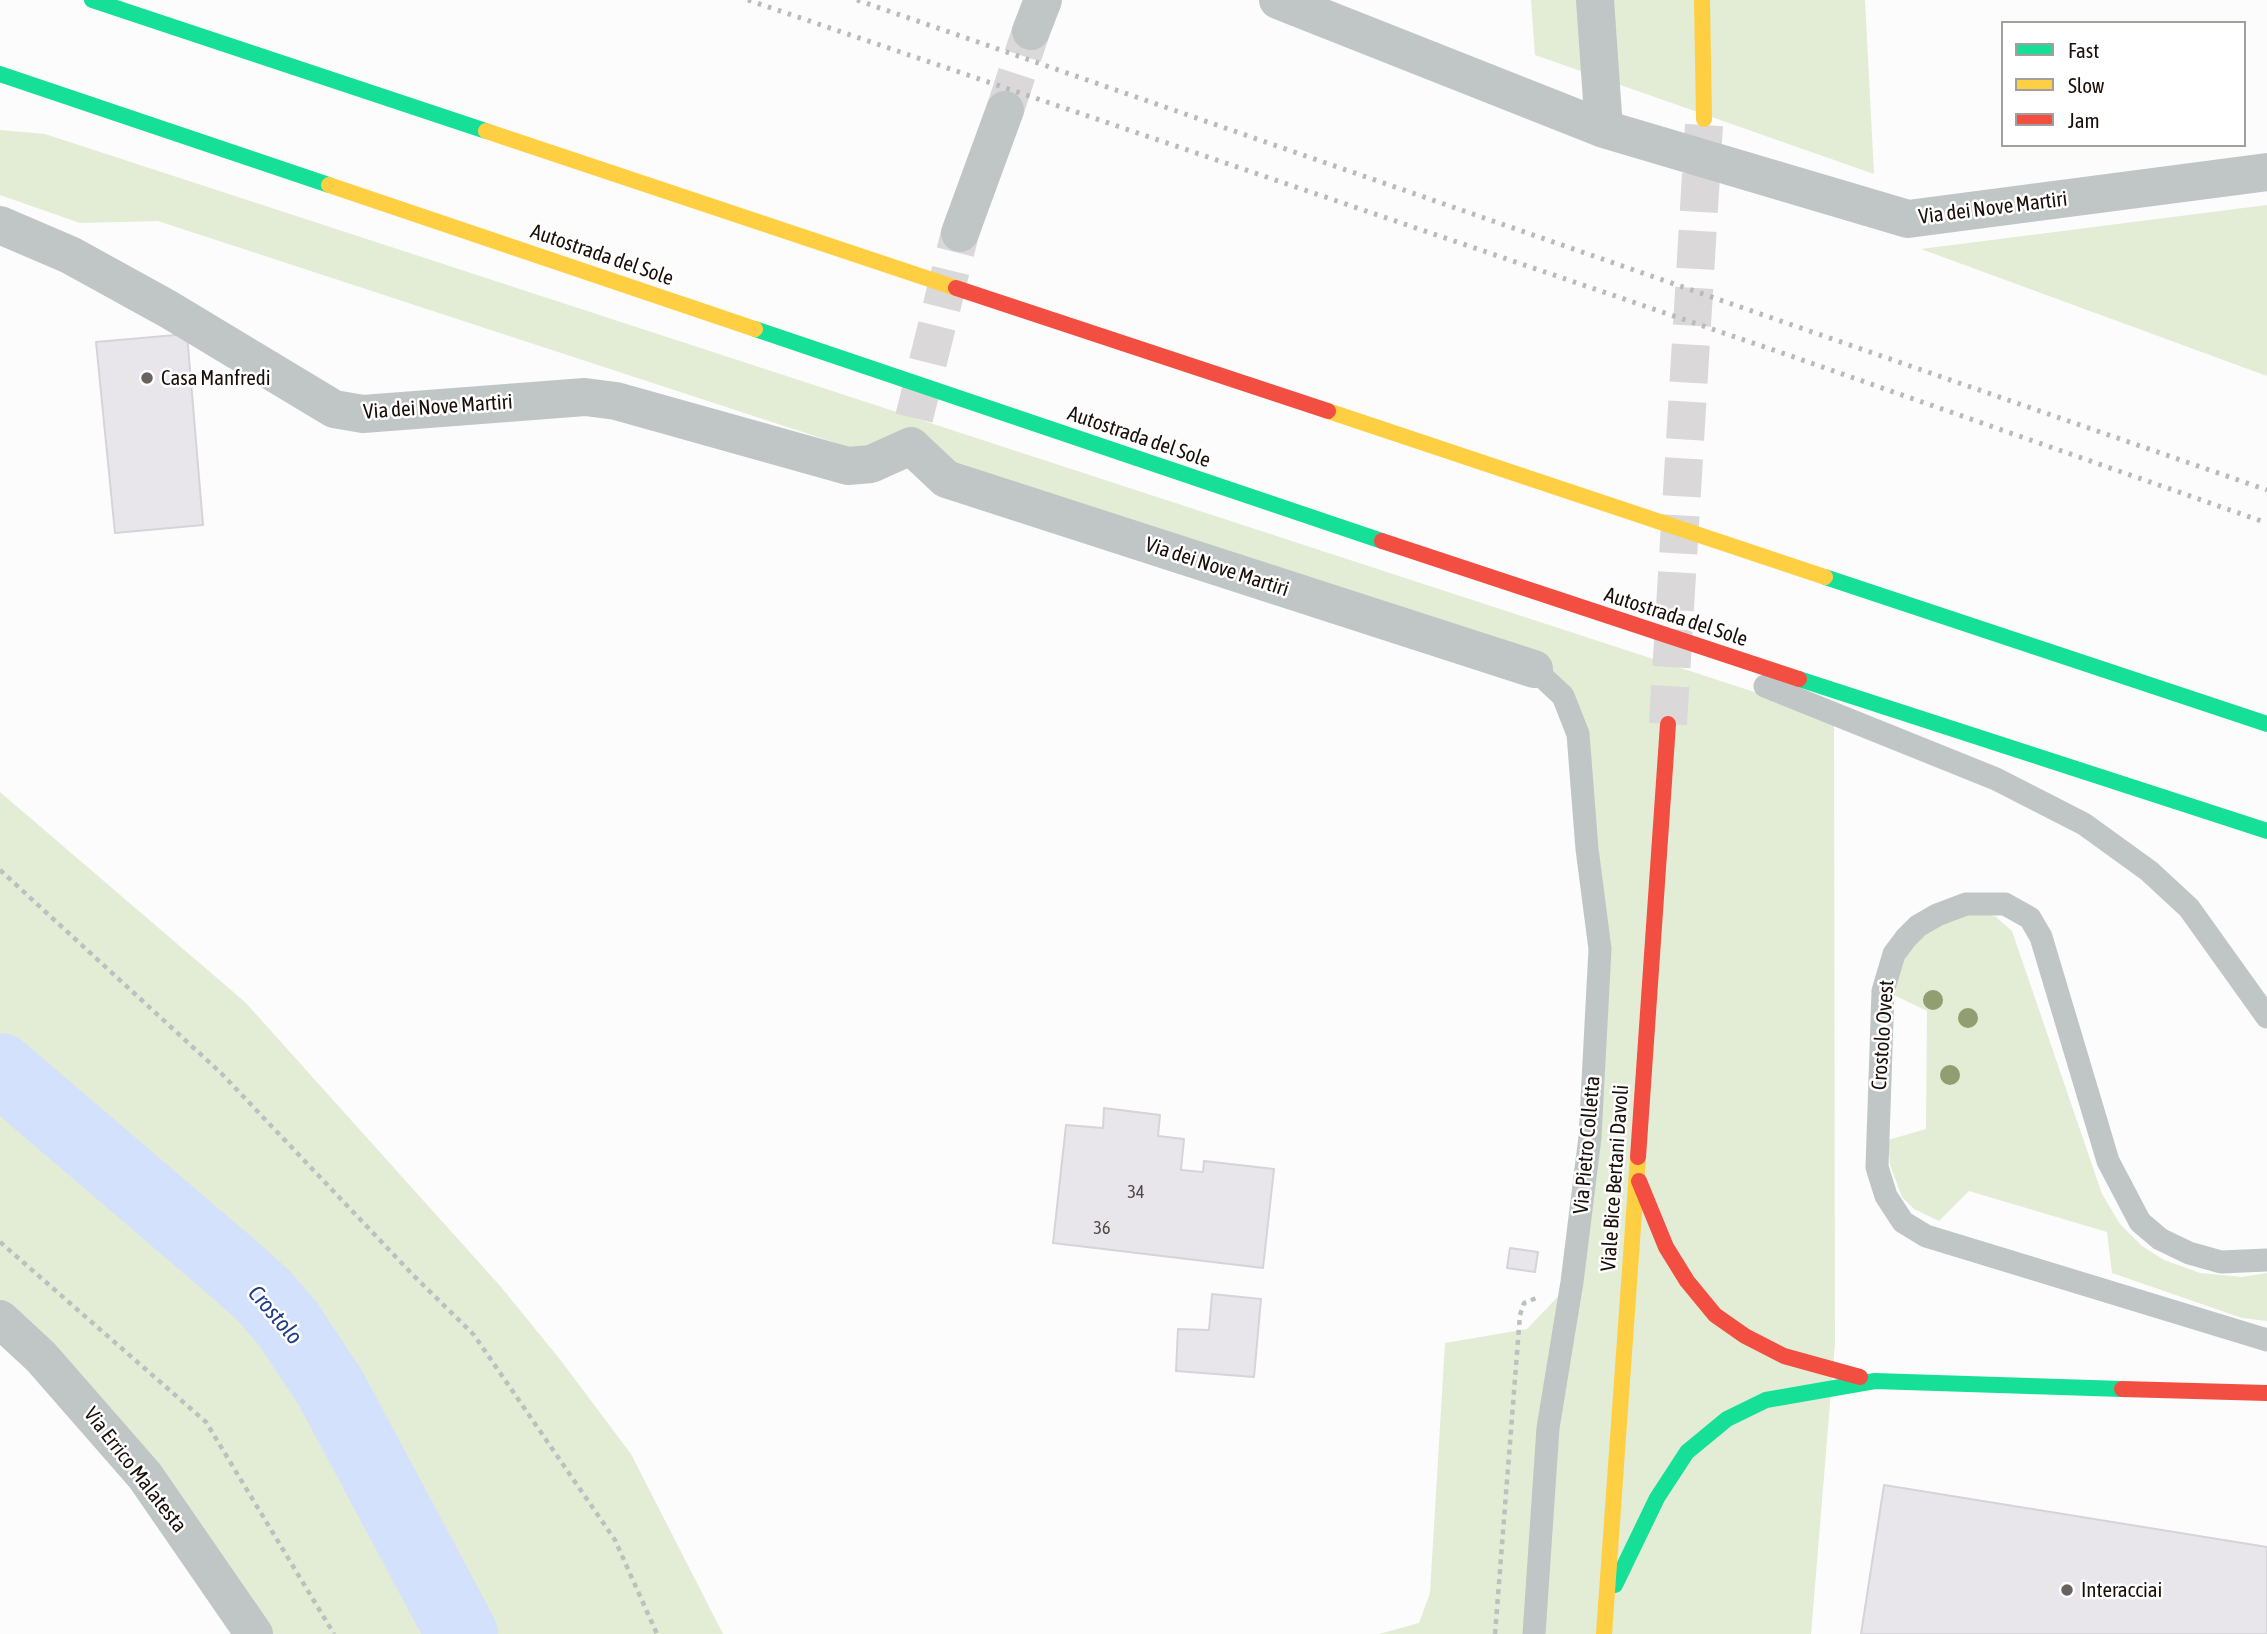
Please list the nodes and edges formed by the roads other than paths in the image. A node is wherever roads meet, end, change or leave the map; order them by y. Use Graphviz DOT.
graph roads {
  1 [pos="92,0"];
  2 [pos="1278,0"];
  3 [pos="1595,0"];
  4 [pos="1702,0"];
  5 [pos="0,74"];
  6 [pos="1005,110"];
  7 [pos="1704,120"];
  8 [pos="1604,129"];
  9 [pos="2267,172"];
  10 [pos="0,225"];
  11 [pos="960,233"];
  12 [pos="1532,592"];
  13 [pos="1534,669"];
  14 [pos="1668,724"];
  15 [pos="2267,724"];
  16 [pos="2267,831"];
  17 [pos="2267,1017"];
  18 [pos="1636,1172"];
  19 [pos="2267,1260"];
  20 [pos="0,1319"];
  21 [pos="2267,1340"];
  22 [pos="1875,1381"];
  23 [pos="2267,1393"];
  24 [pos="1607,1601"];
  25 [pos="254,1634"];
  26 [pos="1534,1634"];
  27 [pos="1592,1634"];
  28 [pos="1604,1634"];
  1 -- 15 [label="highway"];
  2 -- 8 [label="street, Via dei Nove Martiri"];
  3 -- 8 [label="street"];
  4 -- 7 [label="highway"];
  5 -- 12 [label="highway, Autostrada del Sole"];
  6 -- 11 [label="street"];
  8 -- 9 [label="street, Via dei Nove Martiri"];
  10 -- 13 [label="street, Via dei Nove Martiri"];
  12 -- 16 [label="highway, Autostrada del Sole"];
  12 -- 17 [label="lane"];
  13 -- 26 [label="lane, Via Pietro Colletta"];
  14 -- 18 [label="highway, Viale Bice Bertani Davoli"];
  18 -- 22 [label="highway"];
  18 -- 24 [label="highway, Viale Bice Bertani Davoli"];
  19 -- 21 [label="lane, Crostolo Ovest"];
  20 -- 25 [label="street, Via Errico Malatesta"];
  22 -- 23 [label="highway"];
  22 -- 24 [label="highway"];
  24 -- 27 [label="highway"];
  24 -- 28 [label="highway, Viale Bice Bertani Davoli"];
}
